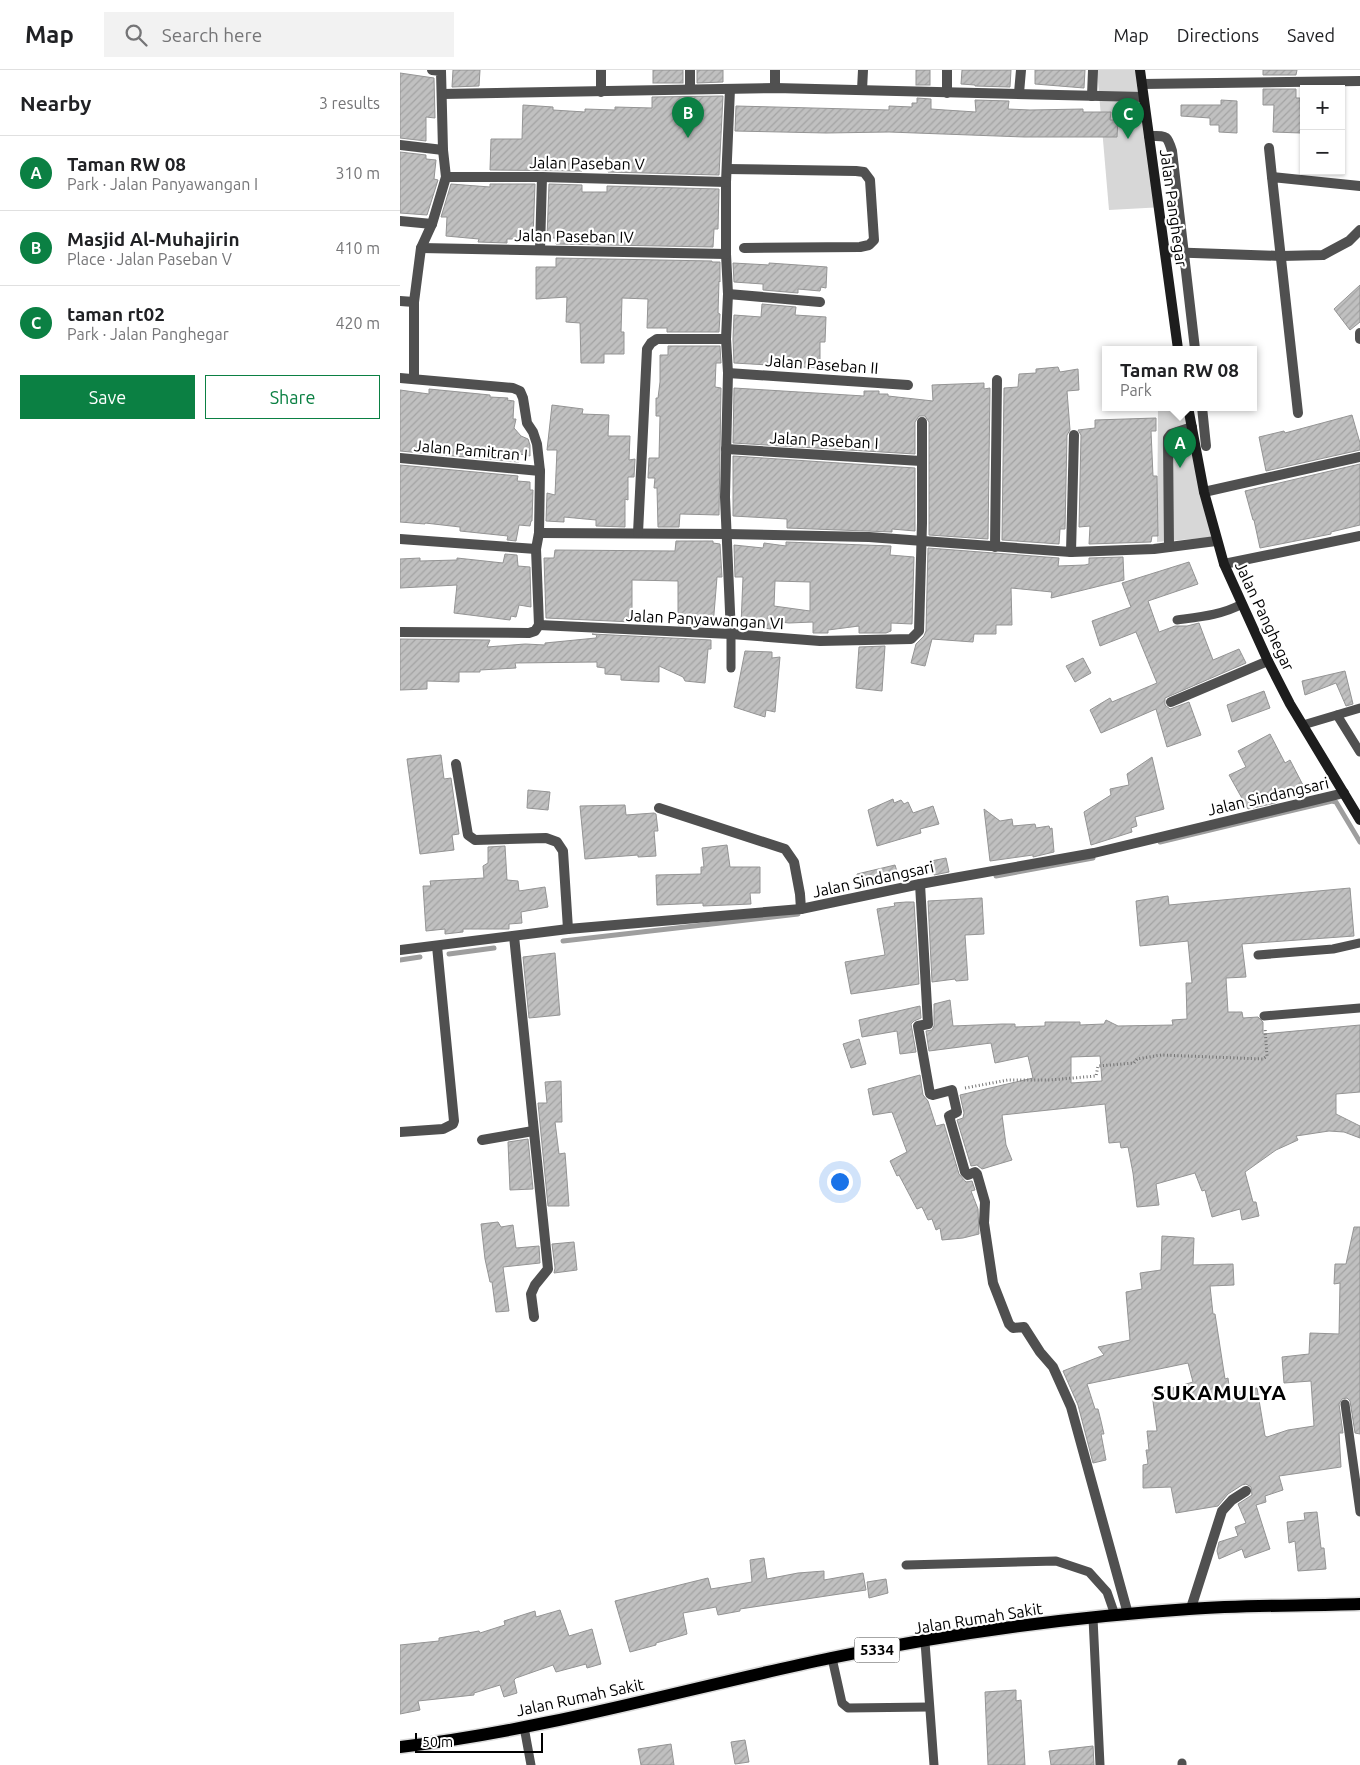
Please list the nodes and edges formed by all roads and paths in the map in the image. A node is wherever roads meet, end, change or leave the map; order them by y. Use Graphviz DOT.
graph roads {
  1 [pos="601,70"];
  2 [pos="690,70"];
  3 [pos="775,70"];
  4 [pos="863,70"];
  5 [pos="947,70"];
  6 [pos="1021,70"];
  7 [pos="1093,70"];
  8 [pos="1140,70"];
  9 [pos="437,71"];
  10 [pos="1360,80"];
  11 [pos="1142,84"];
  12 [pos="775,88"];
  13 [pos="730,89"];
  14 [pos="690,90"];
  15 [pos="862,90"];
  16 [pos="601,92"];
  17 [pos="947,93"];
  18 [pos="1019,93"];
  19 [pos="442,94"];
  20 [pos="1092,96"];
  21 [pos="1143,97"];
  22 [pos="1149,136"];
  23 [pos="400,145"];
  24 [pos="1269,148"];
  25 [pos="443,150"];
  26 [pos="727,169"];
  27 [pos="446,177"];
  28 [pos="542,177"];
  29 [pos="1272,177"];
  30 [pos="726,182"];
  31 [pos="1360,186"];
  32 [pos="400,221"];
  33 [pos="432,224"];
  34 [pos="1360,230"];
  35 [pos="421,248"];
  36 [pos="744,248"];
  37 [pos="540,250"];
  38 [pos="1165,252"];
  39 [pos="1184,253"];
  40 [pos="726,254"];
  41 [pos="1281,256"];
  42 [pos="728,294"];
  43 [pos="400,300"];
  44 [pos="414,302"];
  45 [pos="820,302"];
  46 [pos="1360,333"];
  47 [pos="726,339"];
  48 [pos="1360,339"];
  49 [pos="1178,346"];
  50 [pos="1195,346"];
  51 [pos="731,373"];
  52 [pos="400,378"];
  53 [pos="414,379"];
  54 [pos="997,380"];
  55 [pos="908,385"];
  56 [pos="1189,411"];
  57 [pos="1202,411"];
  58 [pos="1298,413"];
  59 [pos="922,422"];
  60 [pos="1192,427"];
  61 [pos="1074,435"];
  62 [pos="1206,446"];
  63 [pos="726,449"];
  64 [pos="1360,457"];
  65 [pos="400,458"];
  66 [pos="921,461"];
  67 [pos="540,471"];
  68 [pos="1204,492"];
  69 [pos="539,533"];
  70 [pos="638,533"];
  71 [pos="726,534"];
  72 [pos="1360,536"];
  73 [pos="400,539"];
  74 [pos="1216,541"];
  75 [pos="922,542"];
  76 [pos="995,547"];
  77 [pos="1169,547"];
  78 [pos="536,549"];
  79 [pos="1071,552"];
  80 [pos="1224,564"];
  81 [pos="1242,604"];
  82 [pos="1177,620"];
  83 [pos="539,625"];
  84 [pos="400,632"];
  85 [pos="731,634"];
  86 [pos="1268,661"];
  87 [pos="731,668"];
  88 [pos="1171,702"];
  89 [pos="1360,708"];
  90 [pos="1337,715"];
  91 [pos="1303,725"];
  92 [pos="1360,752"];
  93 [pos="456,764"];
  94 [pos="1344,793"];
  95 [pos="659,808"];
  96 [pos="1360,820"];
  97 [pos="920,884"];
  98 [pos="801,909"];
  99 [pos="568,929"];
  100 [pos="514,936"];
  101 [pos="1360,943"];
  102 [pos="437,946"];
  103 [pos="400,950"];
  104 [pos="1258,956"];
  105 [pos="1360,1008"];
  106 [pos="1264,1016"];
  107 [pos="952,1090"];
  108 [pos="533,1131"];
  109 [pos="400,1132"];
  110 [pos="482,1140"];
  111 [pos="534,1317"];
  112 [pos="1345,1404"];
  113 [pos="1246,1491"];
  114 [pos="1360,1512"];
  115 [pos="906,1565"];
  116 [pos="1360,1604"];
  117 [pos="1191,1608"];
  118 [pos="1122,1615"];
  119 [pos="1093,1618"];
  120 [pos="925,1642"];
  121 [pos="832,1658"];
  122 [pos="929,1708"];
  123 [pos="524,1727"];
  124 [pos="400,1747"];
  125 [pos="532,1765"];
  126 [pos="934,1765"];
  127 [pos="1100,1765"];
  1 -- 16 [label="street"];
  2 -- 14 [label="street"];
  3 -- 12 [label="street"];
  4 -- 15 [label="street"];
  5 -- 17 [label="street"];
  6 -- 18 [label="street"];
  7 -- 20 [label="street"];
  8 -- 11 [label="street, Jalan Panghegar"];
  9 -- 19 [label="street"];
  10 -- 11 [label="street"];
  11 -- 21 [label="street, Jalan Panghegar"];
  12 -- 13 [label="street"];
  12 -- 15 [label="street"];
  13 -- 14 [label="street"];
  13 -- 26 [label="street"];
  14 -- 16 [label="street"];
  15 -- 17 [label="street"];
  16 -- 19 [label="street"];
  17 -- 18 [label="street"];
  18 -- 20 [label="street"];
  19 -- 25 [label="street"];
  20 -- 21 [label="street"];
  21 -- 22 [label="street, Jalan Panghegar"];
  22 -- 38 [label="street, Jalan Panghegar"];
  22 -- 39 [label="street"];
  23 -- 25 [label="street"];
  24 -- 29 [label="street"];
  25 -- 27 [label="street"];
  26 -- 30 [label="street"];
  26 -- 36 [label="street"];
  27 -- 28 [label="street, Jalan Paseban V"];
  27 -- 33 [label="street"];
  28 -- 30 [label="street, Jalan Paseban V"];
  28 -- 37 [label="street"];
  29 -- 31 [label="street"];
  29 -- 41 [label="street"];
  30 -- 40 [label="street"];
  32 -- 33 [label="street"];
  33 -- 35 [label="street"];
  34 -- 41 [label="street"];
  35 -- 37 [label="street, Jalan Paseban IV"];
  35 -- 44 [label="street"];
  37 -- 40 [label="street, Jalan Paseban IV"];
  38 -- 39 [label="street"];
  38 -- 49 [label="street, Jalan Panghegar"];
  39 -- 41 [label="street"];
  39 -- 50 [label="street"];
  40 -- 42 [label="street"];
  41 -- 58 [label="street"];
  42 -- 45 [label="street"];
  42 -- 47 [label="street"];
  43 -- 44 [label="street"];
  44 -- 53 [label="street"];
  46 -- 48 [label="street"];
  47 -- 51 [label="street"];
  47 -- 70 [label="street"];
  51 -- 55 [label="street, Jalan Paseban II"];
  51 -- 63 [label="street"];
  52 -- 53 [label="street"];
  53 -- 67 [label="street"];
  54 -- 76 [label="street"];
  56 -- 60 [label="street, Jalan Panghegar"];
  57 -- 62 [label="street"];
  59 -- 66 [label="street, Jalan Panyawangan VI"];
  60 -- 68 [label="street, Jalan Panghegar"];
  60 -- 77 [label="street"];
  61 -- 79 [label="street"];
  63 -- 66 [label="street, Jalan Paseban I"];
  63 -- 71 [label="street"];
  64 -- 68 [label="street"];
  65 -- 67 [label="street, Jalan Pamitran I"];
  66 -- 75 [label="street, Jalan Panyawangan VI"];
  67 -- 69 [label="street"];
  68 -- 74 [label="street, Jalan Panghegar"];
  69 -- 70 [label="street"];
  69 -- 78 [label="street"];
  70 -- 71 [label="street"];
  71 -- 75 [label="street"];
  71 -- 85 [label="street"];
  72 -- 80 [label="street"];
  73 -- 78 [label="street"];
  74 -- 77 [label="street"];
  74 -- 80 [label="street, Jalan Panghegar"];
  75 -- 76 [label="street"];
  75 -- 85 [label="street, Jalan Panyawangan VI"];
  76 -- 79 [label="street"];
  77 -- 79 [label="street"];
  78 -- 83 [label="street"];
  80 -- 81 [label="street, Jalan Panghegar"];
  81 -- 82 [label="lane"];
  81 -- 86 [label="street, Jalan Panghegar"];
  83 -- 84 [label="street, Jalan Panyawangan VI"];
  83 -- 85 [label="street, Jalan Panyawangan VI"];
  85 -- 87 [label="lane"];
  86 -- 88 [label="street"];
  86 -- 91 [label="street, Jalan Panghegar"];
  89 -- 90 [label="lane"];
  90 -- 91 [label="lane"];
  90 -- 92 [label="lane"];
  91 -- 94 [label="street, Jalan Panghegar"];
  93 -- 99 [label="street"];
  94 -- 96 [label="street, Jalan Panghegar"];
  94 -- 97 [label="street, Jalan Sindangsari"];
  95 -- 98 [label="street"];
  97 -- 98 [label="street, Jalan Sindangsari"];
  97 -- 107 [label="street"];
  98 -- 99 [label="street, Jalan Sindangsari"];
  99 -- 100 [label="street, Jalan Sindangsari"];
  100 -- 102 [label="street, Jalan Sindangsari"];
  100 -- 108 [label="street"];
  101 -- 104 [label="lane"];
  102 -- 103 [label="street, Jalan Sindangsari"];
  102 -- 109 [label="street"];
  105 -- 106 [label="lane"];
  106 -- 107 [label="path"];
  107 -- 118 [label="street"];
  108 -- 110 [label="street"];
  108 -- 111 [label="street"];
  112 -- 114 [label="lane"];
  113 -- 117 [label="street"];
  115 -- 118 [label="lane"];
  116 -- 117 [label="main road, Jalan Rumah Sakit / 5334"];
  117 -- 118 [label="main road, Jalan Rumah Sakit / 5334"];
  118 -- 119 [label="main road, Jalan Rumah Sakit / 5334"];
  119 -- 120 [label="main road, Jalan Rumah Sakit / 5334"];
  119 -- 127 [label="lane"];
  120 -- 121 [label="main road, Jalan Rumah Sakit / 5334"];
  120 -- 122 [label="lane"];
  121 -- 122 [label="lane"];
  121 -- 123 [label="main road, Jalan Rumah Sakit / 5334"];
  122 -- 126 [label="lane"];
  123 -- 124 [label="main road, Jalan Rumah Sakit / 5334"];
  123 -- 125 [label="lane"];
}
